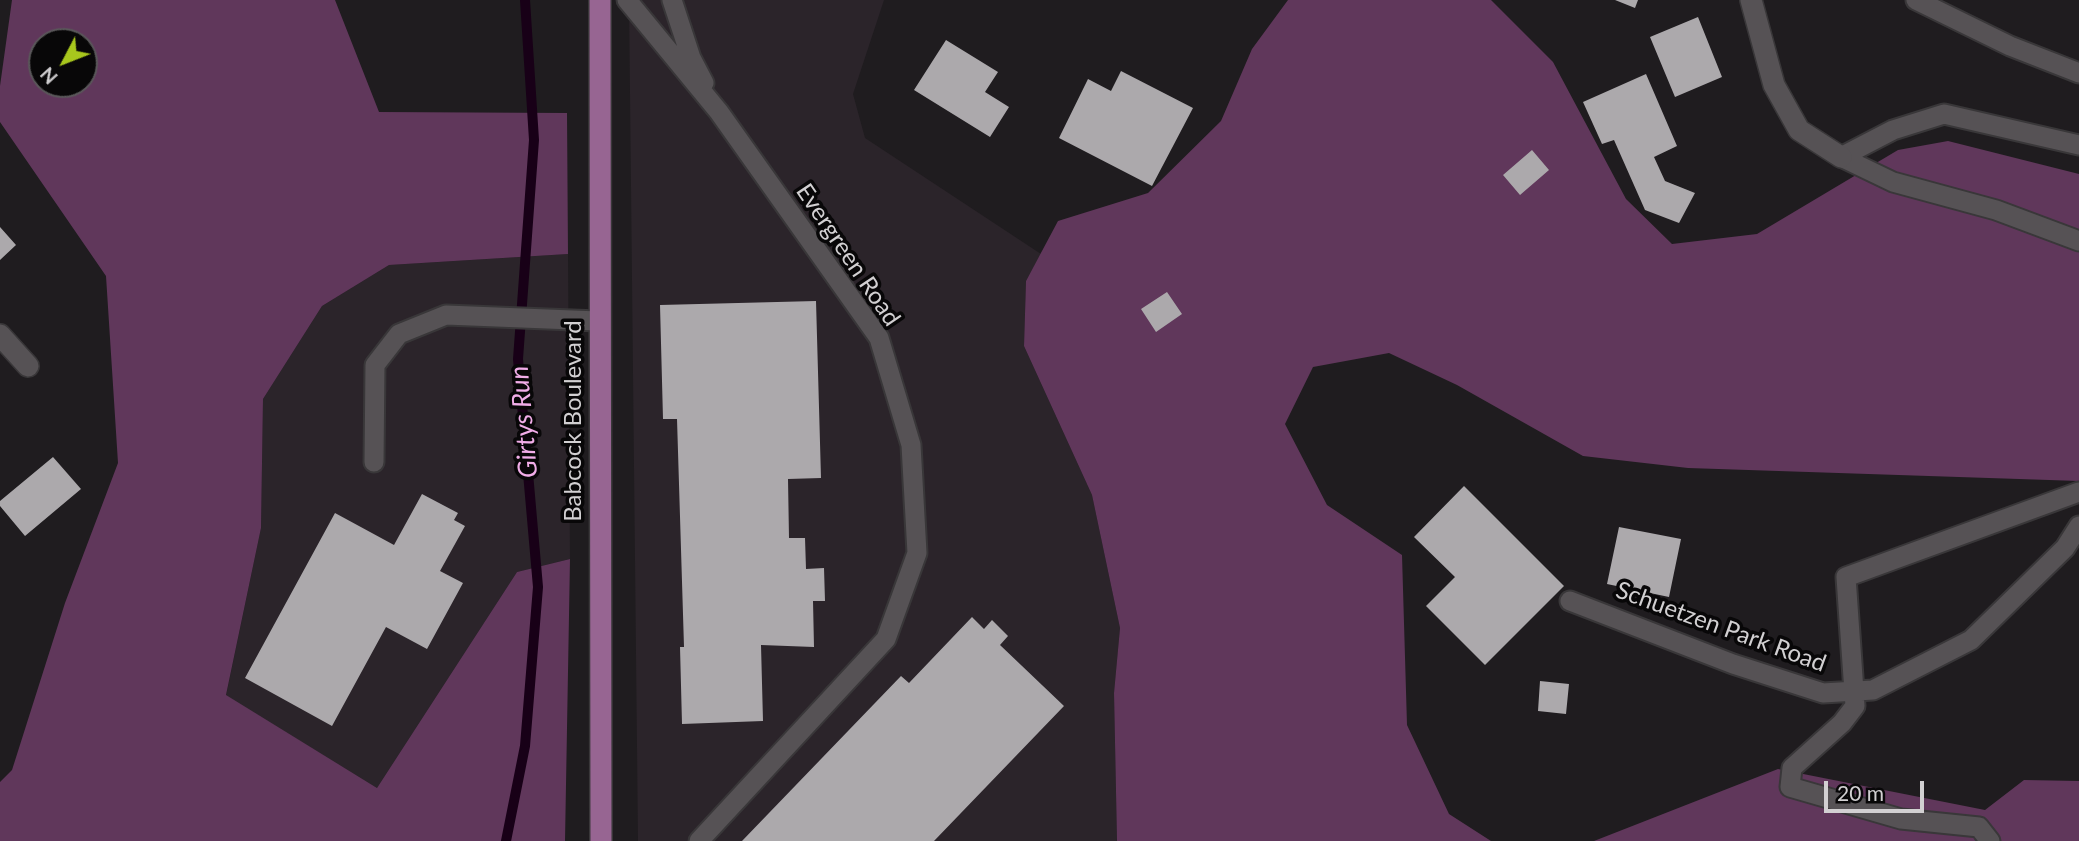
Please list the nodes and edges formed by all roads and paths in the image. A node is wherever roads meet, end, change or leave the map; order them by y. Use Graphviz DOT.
graph roads {
  1 [pos="600,0"];
  2 [pos="627,0"];
  3 [pos="672,0"];
  4 [pos="1751,0"];
  5 [pos="1916,0"];
  6 [pos="2079,73"];
  7 [pos="719,112"];
  8 [pos="2079,145"];
  9 [pos="1841,157"];
  10 [pos="2079,241"];
  11 [pos="598,321"];
  12 [pos="0,335"];
  13 [pos="28,366"];
  14 [pos="374,462"];
  15 [pos="2079,492"];
  16 [pos="2079,526"];
  17 [pos="1570,601"];
  18 [pos="1856,692"];
  19 [pos="601,841"];
  20 [pos="699,841"];
  21 [pos="1990,841"];
  1 -- 11 [label="main road, Babcock Boulevard"];
  2 -- 7 [label="lane, Evergreen Road"];
  3 -- 7 [label="lane"];
  4 -- 9 [label="street"];
  5 -- 6 [label="lane"];
  7 -- 20 [label="lane, Evergreen Road"];
  8 -- 9 [label="lane"];
  9 -- 10 [label="lane"];
  11 -- 14 [label="lane"];
  11 -- 19 [label="main road, Babcock Boulevard"];
  12 -- 13 [label="street"];
  15 -- 18 [label="lane, Schuetzen Park Road"];
  16 -- 18 [label="lane, Schuetzen Park Road"];
  17 -- 18 [label="lane, Schuetzen Park Road"];
  18 -- 21 [label="lane, Schuetzen Park Road"];
}
